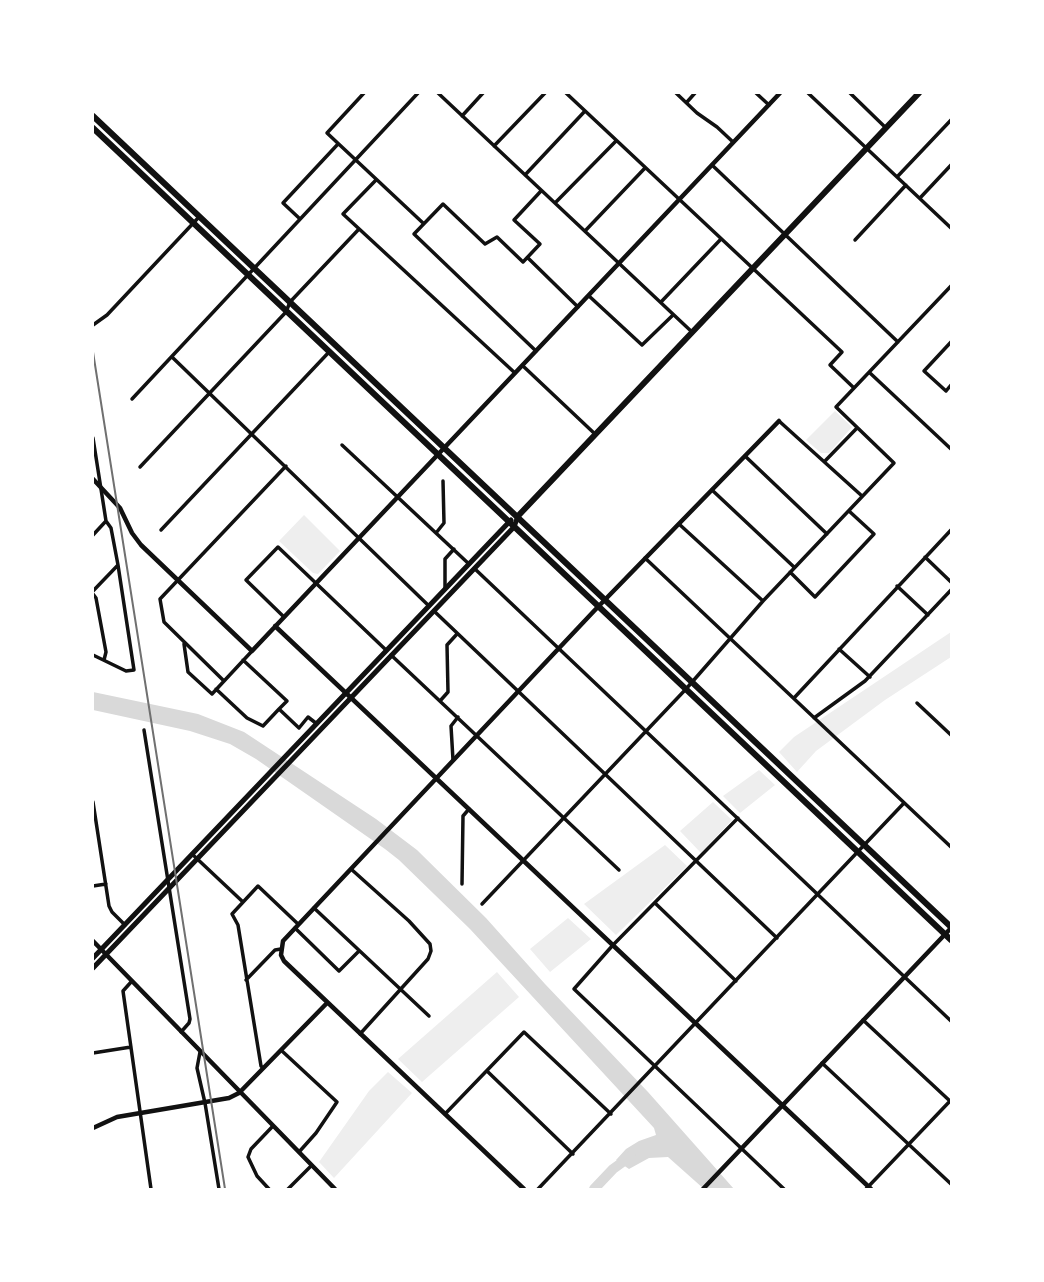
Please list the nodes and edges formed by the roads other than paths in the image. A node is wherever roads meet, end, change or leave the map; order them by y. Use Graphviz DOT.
graph roads {
  1 [pos="364,93"];
  2 [pos="418,93"];
  3 [pos="438,93"];
  4 [pos="484,93"];
  5 [pos="545,93"];
  6 [pos="566,93"];
  7 [pos="676,93"];
  8 [pos="695,93"];
  9 [pos="756,93"];
  10 [pos="780,93"];
  11 [pos="808,93"];
  12 [pos="850,93"];
  13 [pos="919,93"];
  14 [pos="686,102"];
  15 [pos="769,105"];
  16 [pos="585,111"];
  17 [pos="93,116"];
  18 [pos="462,116"];
  19 [pos="951,120"];
  20 [pos="93,128"];
  21 [pos="886,128"];
  22 [pos="616,141"];
  23 [pos="733,142"];
  24 [pos="338,144"];
  25 [pos="495,146"];
  26 [pos="866,148"];
  27 [pos="354,159"];
  28 [pos="712,164"];
  29 [pos="951,165"];
  30 [pos="645,168"];
  31 [pos="525,175"];
  32 [pos="897,177"];
  33 [pos="376,180"];
  34 [pos="906,186"];
  35 [pos="541,191"];
  36 [pos="920,198"];
  37 [pos="679,200"];
  38 [pos="555,203"];
  39 [pos="200,217"];
  40 [pos="299,218"];
  41 [pos="194,223"];
  42 [pos="424,224"];
  43 [pos="951,228"];
  44 [pos="359,229"];
  45 [pos="585,231"];
  46 [pos="785,234"];
  47 [pos="721,239"];
  48 [pos="855,240"];
  49 [pos="528,258"];
  50 [pos="619,263"];
  51 [pos="253,267"];
  52 [pos="753,268"];
  53 [pos="248,276"];
  54 [pos="951,286"];
  55 [pos="589,296"];
  56 [pos="290,302"];
  57 [pos="661,302"];
  58 [pos="578,307"];
  59 [pos="286,312"];
  60 [pos="673,315"];
  61 [pos="93,325"];
  62 [pos="692,332"];
  63 [pos="898,342"];
  64 [pos="951,342"];
  65 [pos="336,345"];
  66 [pos="536,351"];
  67 [pos="329,352"];
  68 [pos="172,357"];
  69 [pos="523,366"];
  70 [pos="515,373"];
  71 [pos="870,373"];
  72 [pos="951,385"];
  73 [pos="854,388"];
  74 [pos="209,393"];
  75 [pos="132,399"];
  76 [pos="779,421"];
  77 [pos="858,428"];
  78 [pos="252,433"];
  79 [pos="596,434"];
  80 [pos="93,438"];
  81 [pos="951,438"];
  82 [pos="946,444"];
  83 [pos="342,445"];
  84 [pos="444,448"];
  85 [pos="951,449"];
  86 [pos="438,454"];
  87 [pos="745,456"];
  88 [pos="825,461"];
  89 [pos="286,466"];
  90 [pos="140,467"];
  91 [pos="93,479"];
  92 [pos="443,481"];
  93 [pos="101,487"];
  94 [pos="712,489"];
  95 [pos="862,496"];
  96 [pos="398,498"];
  97 [pos="849,511"];
  98 [pos="518,516"];
  99 [pos="106,521"];
  100 [pos="508,521"];
  101 [pos="679,524"];
  102 [pos="514,527"];
  103 [pos="160,530"];
  104 [pos="951,530"];
  105 [pos="94,532"];
  106 [pos="436,533"];
  107 [pos="827,534"];
  108 [pos="359,538"];
  109 [pos="454,549"];
  110 [pos="925,557"];
  111 [pos="645,558"];
  112 [pos="468,563"];
  113 [pos="118,565"];
  114 [pos="794,567"];
  115 [pos="474,569"];
  116 [pos="790,572"];
  117 [pos="178,581"];
  118 [pos="951,582"];
  119 [pos="316,583"];
  120 [pos="897,586"];
  121 [pos="445,588"];
  122 [pos="951,590"];
  123 [pos="93,593"];
  124 [pos="605,600"];
  125 [pos="763,601"];
  126 [pos="599,607"];
  127 [pos="431,608"];
  128 [pos="928,615"];
  129 [pos="284,617"];
  130 [pos="275,626"];
  131 [pos="457,634"];
  132 [pos="729,637"];
  133 [pos="184,642"];
  134 [pos="559,649"];
  135 [pos="839,649"];
  136 [pos="252,651"];
  137 [pos="389,653"];
  138 [pos="93,655"];
  139 [pos="103,660"];
  140 [pos="243,660"];
  141 [pos="870,677"];
  142 [pos="224,681"];
  143 [pos="692,682"];
  144 [pos="216,689"];
  145 [pos="686,689"];
  146 [pos="518,692"];
  147 [pos="345,693"];
  148 [pos="351,698"];
  149 [pos="794,698"];
  150 [pos="440,701"];
  151 [pos="917,703"];
  152 [pos="279,709"];
  153 [pos="458,717"];
  154 [pos="814,718"];
  155 [pos="317,724"];
  156 [pos="144,730"];
  157 [pos="646,730"];
  158 [pos="951,735"];
  159 [pos="477,736"];
  160 [pos="291,756"];
  161 [pos="453,760"];
  162 [pos="605,774"];
  163 [pos="436,779"];
  164 [pos="93,802"];
  165 [pos="904,803"];
  166 [pos="469,809"];
  167 [pos="738,818"];
  168 [pos="565,819"];
  169 [pos="865,845"];
  170 [pos="951,847"];
  171 [pos="859,852"];
  172 [pos="195,857"];
  173 [pos="696,860"];
  174 [pos="524,861"];
  175 [pos="351,869"];
  176 [pos="619,870"];
  177 [pos="106,884"];
  178 [pos="462,884"];
  179 [pos="169,885"];
  180 [pos="93,886"];
  181 [pos="818,895"];
  182 [pos="243,902"];
  183 [pos="655,903"];
  184 [pos="482,904"];
  185 [pos="314,908"];
  186 [pos="125,925"];
  187 [pos="296,927"];
  188 [pos="951,927"];
  189 [pos="945,934"];
  190 [pos="777,938"];
  191 [pos="951,940"];
  192 [pos="93,941"];
  193 [pos="613,945"];
  194 [pos="281,949"];
  195 [pos="359,951"];
  196 [pos="104,952"];
  197 [pos="93,958"];
  198 [pos="93,968"];
  199 [pos="905,976"];
  200 [pos="246,980"];
  201 [pos="132,981"];
  202 [pos="736,981"];
  203 [pos="400,989"];
  204 [pos="327,1003"];
  205 [pos="429,1016"];
  206 [pos="863,1020"];
  207 [pos="951,1020"];
  208 [pos="696,1024"];
  209 [pos="181,1032"];
  210 [pos="360,1034"];
  211 [pos="131,1047"];
  212 [pos="282,1051"];
  213 [pos="200,1052"];
  214 [pos="93,1053"];
  215 [pos="822,1063"];
  216 [pos="656,1067"];
  217 [pos="265,1069"];
  218 [pos="487,1070"];
  219 [pos="239,1093"];
  220 [pos="951,1101"];
  221 [pos="205,1102"];
  222 [pos="782,1105"];
  223 [pos="141,1112"];
  224 [pos="445,1114"];
  225 [pos="611,1114"];
  226 [pos="272,1127"];
  227 [pos="93,1128"];
  228 [pos="909,1144"];
  229 [pos="741,1149"];
  230 [pos="298,1152"];
  231 [pos="573,1154"];
  232 [pos="311,1166"];
  233 [pos="951,1184"];
  234 [pos="868,1188"];
  235 [pos="151,1189"];
  236 [pos="219,1189"];
  237 [pos="269,1189"];
  238 [pos="288,1189"];
  239 [pos="335,1189"];
  240 [pos="524,1189"];
  241 [pos="538,1189"];
  242 [pos="704,1189"];
  243 [pos="784,1189"];
  1 -- 24 [label="street"];
  2 -- 27 [label="street"];
  3 -- 18 [label="street"];
  4 -- 18 [label="street"];
  5 -- 25 [label="street"];
  6 -- 16 [label="street"];
  7 -- 14 [label="street"];
  8 -- 14 [label="street"];
  9 -- 15 [label="street"];
  10 -- 15 [label="street"];
  11 -- 26 [label="street"];
  12 -- 21 [label="street"];
  13 -- 21 [label="main road"];
  14 -- 23 [label="street"];
  15 -- 23 [label="street"];
  16 -- 22 [label="street"];
  16 -- 31 [label="street"];
  17 -- 39 [label="main road"];
  18 -- 25 [label="street"];
  19 -- 32 [label="street"];
  20 -- 41 [label="main road"];
  21 -- 26 [label="main road"];
  22 -- 30 [label="street"];
  22 -- 38 [label="street"];
  23 -- 28 [label="street"];
  24 -- 27 [label="street"];
  24 -- 40 [label="street"];
  25 -- 31 [label="street"];
  26 -- 32 [label="street"];
  26 -- 46 [label="main road"];
  27 -- 33 [label="street"];
  27 -- 40 [label="street"];
  28 -- 37 [label="street"];
  28 -- 46 [label="street"];
  29 -- 36 [label="street"];
  30 -- 37 [label="street"];
  30 -- 45 [label="street"];
  31 -- 35 [label="street"];
  32 -- 34 [label="street"];
  33 -- 42 [label="street"];
  33 -- 44 [label="street"];
  34 -- 36 [label="street"];
  34 -- 48 [label="street"];
  35 -- 38 [label="street"];
  35 -- 49 [label="street"];
  36 -- 43 [label="street"];
  37 -- 47 [label="street"];
  37 -- 50 [label="street"];
  38 -- 45 [label="street"];
  39 -- 41 [label="street"];
  39 -- 51 [label="main road"];
  40 -- 51 [label="street"];
  41 -- 53 [label="main road"];
  41 -- 61 [label="street"];
  42 -- 49 [label="street"];
  42 -- 66 [label="street"];
  44 -- 56 [label="street"];
  44 -- 70 [label="street"];
  45 -- 50 [label="street"];
  46 -- 52 [label="main road"];
  46 -- 63 [label="street"];
  47 -- 52 [label="street"];
  47 -- 57 [label="street"];
  49 -- 58 [label="street"];
  50 -- 55 [label="street"];
  50 -- 57 [label="street"];
  51 -- 53 [label="street"];
  51 -- 56 [label="main road"];
  52 -- 62 [label="main road"];
  52 -- 73 [label="street"];
  53 -- 59 [label="main road"];
  53 -- 68 [label="street"];
  54 -- 63 [label="street"];
  55 -- 58 [label="street"];
  55 -- 60 [label="street"];
  56 -- 59 [label="street"];
  56 -- 65 [label="main road"];
  57 -- 60 [label="street"];
  58 -- 66 [label="street"];
  59 -- 67 [label="main road"];
  59 -- 74 [label="street"];
  60 -- 62 [label="street"];
  62 -- 79 [label="main road"];
  63 -- 71 [label="street"];
  64 -- 72 [label="street"];
  65 -- 67 [label="street"];
  65 -- 84 [label="main road"];
  66 -- 69 [label="street"];
  67 -- 78 [label="street"];
  67 -- 86 [label="main road"];
  68 -- 74 [label="street"];
  68 -- 75 [label="street"];
  69 -- 70 [label="street"];
  69 -- 79 [label="street"];
  70 -- 84 [label="street"];
  71 -- 73 [label="street"];
  71 -- 82 [label="street"];
  73 -- 77 [label="street"];
  74 -- 78 [label="street"];
  74 -- 90 [label="street"];
  76 -- 87 [label="street"];
  76 -- 88 [label="street"];
  77 -- 88 [label="street"];
  77 -- 95 [label="street"];
  78 -- 89 [label="street"];
  78 -- 103 [label="street"];
  79 -- 98 [label="main road"];
  80 -- 93 [label="street"];
  81 -- 82 [label="street"];
  82 -- 85 [label="street"];
  83 -- 96 [label="street"];
  84 -- 86 [label="street"];
  84 -- 98 [label="main road"];
  86 -- 96 [label="street"];
  86 -- 100 [label="main road"];
  87 -- 94 [label="street"];
  87 -- 107 [label="street"];
  88 -- 95 [label="street"];
  89 -- 108 [label="street"];
  89 -- 117 [label="street"];
  91 -- 93 [label="street"];
  92 -- 106 [label="street"];
  93 -- 99 [label="street"];
  93 -- 117 [label="street"];
  94 -- 101 [label="street"];
  94 -- 114 [label="street"];
  95 -- 97 [label="street"];
  96 -- 106 [label="street"];
  96 -- 108 [label="street"];
  97 -- 107 [label="street"];
  97 -- 116 [label="street"];
  98 -- 100 [label="main road"];
  98 -- 102 [label="main road"];
  98 -- 124 [label="main road"];
  99 -- 105 [label="street"];
  99 -- 113 [label="street"];
  100 -- 102 [label="main road"];
  100 -- 112 [label="main road"];
  101 -- 111 [label="street"];
  101 -- 125 [label="street"];
  102 -- 115 [label="main road"];
  102 -- 126 [label="main road"];
  104 -- 110 [label="street"];
  106 -- 109 [label="street"];
  107 -- 114 [label="street"];
  108 -- 119 [label="street"];
  108 -- 127 [label="street"];
  109 -- 112 [label="street"];
  109 -- 121 [label="street"];
  110 -- 118 [label="street"];
  110 -- 120 [label="street"];
  111 -- 124 [label="street"];
  111 -- 132 [label="street"];
  112 -- 115 [label="street"];
  112 -- 121 [label="main road"];
  113 -- 123 [label="street"];
  113 -- 139 [label="street"];
  114 -- 116 [label="street"];
  115 -- 127 [label="main road"];
  115 -- 134 [label="street"];
  116 -- 125 [label="street"];
  117 -- 133 [label="street"];
  117 -- 136 [label="street"];
  119 -- 129 [label="street"];
  119 -- 129 [label="street"];
  119 -- 137 [label="street"];
  120 -- 128 [label="street"];
  120 -- 135 [label="street"];
  121 -- 127 [label="main road"];
  122 -- 128 [label="street"];
  123 -- 139 [label="street"];
  124 -- 126 [label="street"];
  124 -- 143 [label="main road"];
  125 -- 132 [label="street"];
  126 -- 134 [label="street"];
  126 -- 145 [label="main road"];
  127 -- 131 [label="street"];
  127 -- 137 [label="main road"];
  128 -- 141 [label="street"];
  129 -- 130 [label="street"];
  130 -- 136 [label="street"];
  130 -- 147 [label="street"];
  131 -- 146 [label="street"];
  131 -- 150 [label="street"];
  132 -- 143 [label="street"];
  132 -- 149 [label="street"];
  133 -- 142 [label="street"];
  133 -- 144 [label="street"];
  134 -- 146 [label="street"];
  134 -- 157 [label="street"];
  135 -- 141 [label="street"];
  135 -- 149 [label="street"];
  136 -- 140 [label="street"];
  137 -- 147 [label="main road"];
  137 -- 148 [label="main road"];
  137 -- 150 [label="street"];
  138 -- 139 [label="street"];
  140 -- 142 [label="street"];
  140 -- 152 [label="street"];
  141 -- 154 [label="street"];
  142 -- 144 [label="street"];
  143 -- 145 [label="street"];
  143 -- 169 [label="main road"];
  144 -- 152 [label="street"];
  145 -- 157 [label="street"];
  145 -- 171 [label="main road"];
  146 -- 159 [label="street"];
  146 -- 162 [label="street"];
  147 -- 148 [label="street"];
  147 -- 155 [label="main road"];
  148 -- 160 [label="main road"];
  148 -- 163 [label="street"];
  149 -- 154 [label="street"];
  150 -- 153 [label="street"];
  151 -- 158 [label="street"];
  152 -- 155 [label="street"];
  153 -- 159 [label="street"];
  153 -- 161 [label="street"];
  154 -- 165 [label="street"];
  155 -- 160 [label="main road"];
  156 -- 179 [label="street"];
  157 -- 162 [label="street"];
  157 -- 167 [label="street"];
  159 -- 161 [label="street"];
  159 -- 168 [label="street"];
  160 -- 172 [label="main road"];
  161 -- 163 [label="street"];
  162 -- 168 [label="street"];
  162 -- 173 [label="street"];
  163 -- 166 [label="street"];
  163 -- 175 [label="street"];
  164 -- 177 [label="street"];
  165 -- 169 [label="street"];
  165 -- 170 [label="street"];
  166 -- 174 [label="street"];
  166 -- 178 [label="street"];
  167 -- 173 [label="street"];
  167 -- 181 [label="street"];
  168 -- 174 [label="street"];
  168 -- 176 [label="street"];
  169 -- 171 [label="street"];
  169 -- 188 [label="main road"];
  171 -- 181 [label="street"];
  171 -- 189 [label="main road"];
  172 -- 179 [label="main road"];
  172 -- 182 [label="street"];
  173 -- 183 [label="street"];
  173 -- 190 [label="street"];
  174 -- 184 [label="street"];
  174 -- 193 [label="street"];
  175 -- 185 [label="street"];
  175 -- 203 [label="street"];
  177 -- 180 [label="street"];
  177 -- 186 [label="street"];
  179 -- 186 [label="main road"];
  179 -- 196 [label="main road"];
  179 -- 209 [label="street"];
  181 -- 190 [label="street"];
  181 -- 199 [label="street"];
  182 -- 187 [label="street"];
  182 -- 200 [label="street"];
  183 -- 193 [label="street"];
  183 -- 202 [label="street"];
  185 -- 187 [label="street"];
  185 -- 195 [label="street"];
  186 -- 196 [label="main road"];
  187 -- 194 [label="street"];
  187 -- 195 [label="street"];
  188 -- 189 [label="street"];
  189 -- 191 [label="main road"];
  189 -- 199 [label="street"];
  190 -- 202 [label="street"];
  192 -- 196 [label="street"];
  193 -- 208 [label="street"];
  193 -- 216 [label="street"];
  194 -- 200 [label="street"];
  194 -- 204 [label="street"];
  195 -- 203 [label="street"];
  196 -- 197 [label="main road"];
  196 -- 198 [label="main road"];
  196 -- 201 [label="street"];
  199 -- 206 [label="street"];
  199 -- 207 [label="street"];
  200 -- 217 [label="street"];
  201 -- 209 [label="street"];
  201 -- 211 [label="street"];
  202 -- 208 [label="street"];
  203 -- 205 [label="street"];
  203 -- 210 [label="street"];
  204 -- 210 [label="street"];
  204 -- 212 [label="street"];
  206 -- 215 [label="street"];
  206 -- 220 [label="street"];
  208 -- 216 [label="street"];
  208 -- 222 [label="street"];
  209 -- 213 [label="street"];
  210 -- 224 [label="street"];
  211 -- 214 [label="street"];
  211 -- 223 [label="street"];
  212 -- 217 [label="street"];
  212 -- 230 [label="street"];
  213 -- 219 [label="street"];
  213 -- 221 [label="street"];
  215 -- 222 [label="street"];
  215 -- 228 [label="street"];
  216 -- 225 [label="street"];
  216 -- 229 [label="street"];
  217 -- 219 [label="street"];
  218 -- 224 [label="street"];
  218 -- 225 [label="street"];
  218 -- 231 [label="street"];
  219 -- 221 [label="street"];
  219 -- 226 [label="street"];
  220 -- 228 [label="street"];
  221 -- 223 [label="street"];
  221 -- 236 [label="street"];
  222 -- 229 [label="street"];
  222 -- 234 [label="street"];
  223 -- 227 [label="street"];
  223 -- 235 [label="street"];
  224 -- 240 [label="street"];
  225 -- 231 [label="street"];
  226 -- 230 [label="street"];
  226 -- 237 [label="street"];
  228 -- 233 [label="street"];
  228 -- 234 [label="street"];
  229 -- 242 [label="street"];
  229 -- 243 [label="street"];
  230 -- 232 [label="street"];
  231 -- 241 [label="street"];
  232 -- 238 [label="street"];
  232 -- 239 [label="street"];
}
